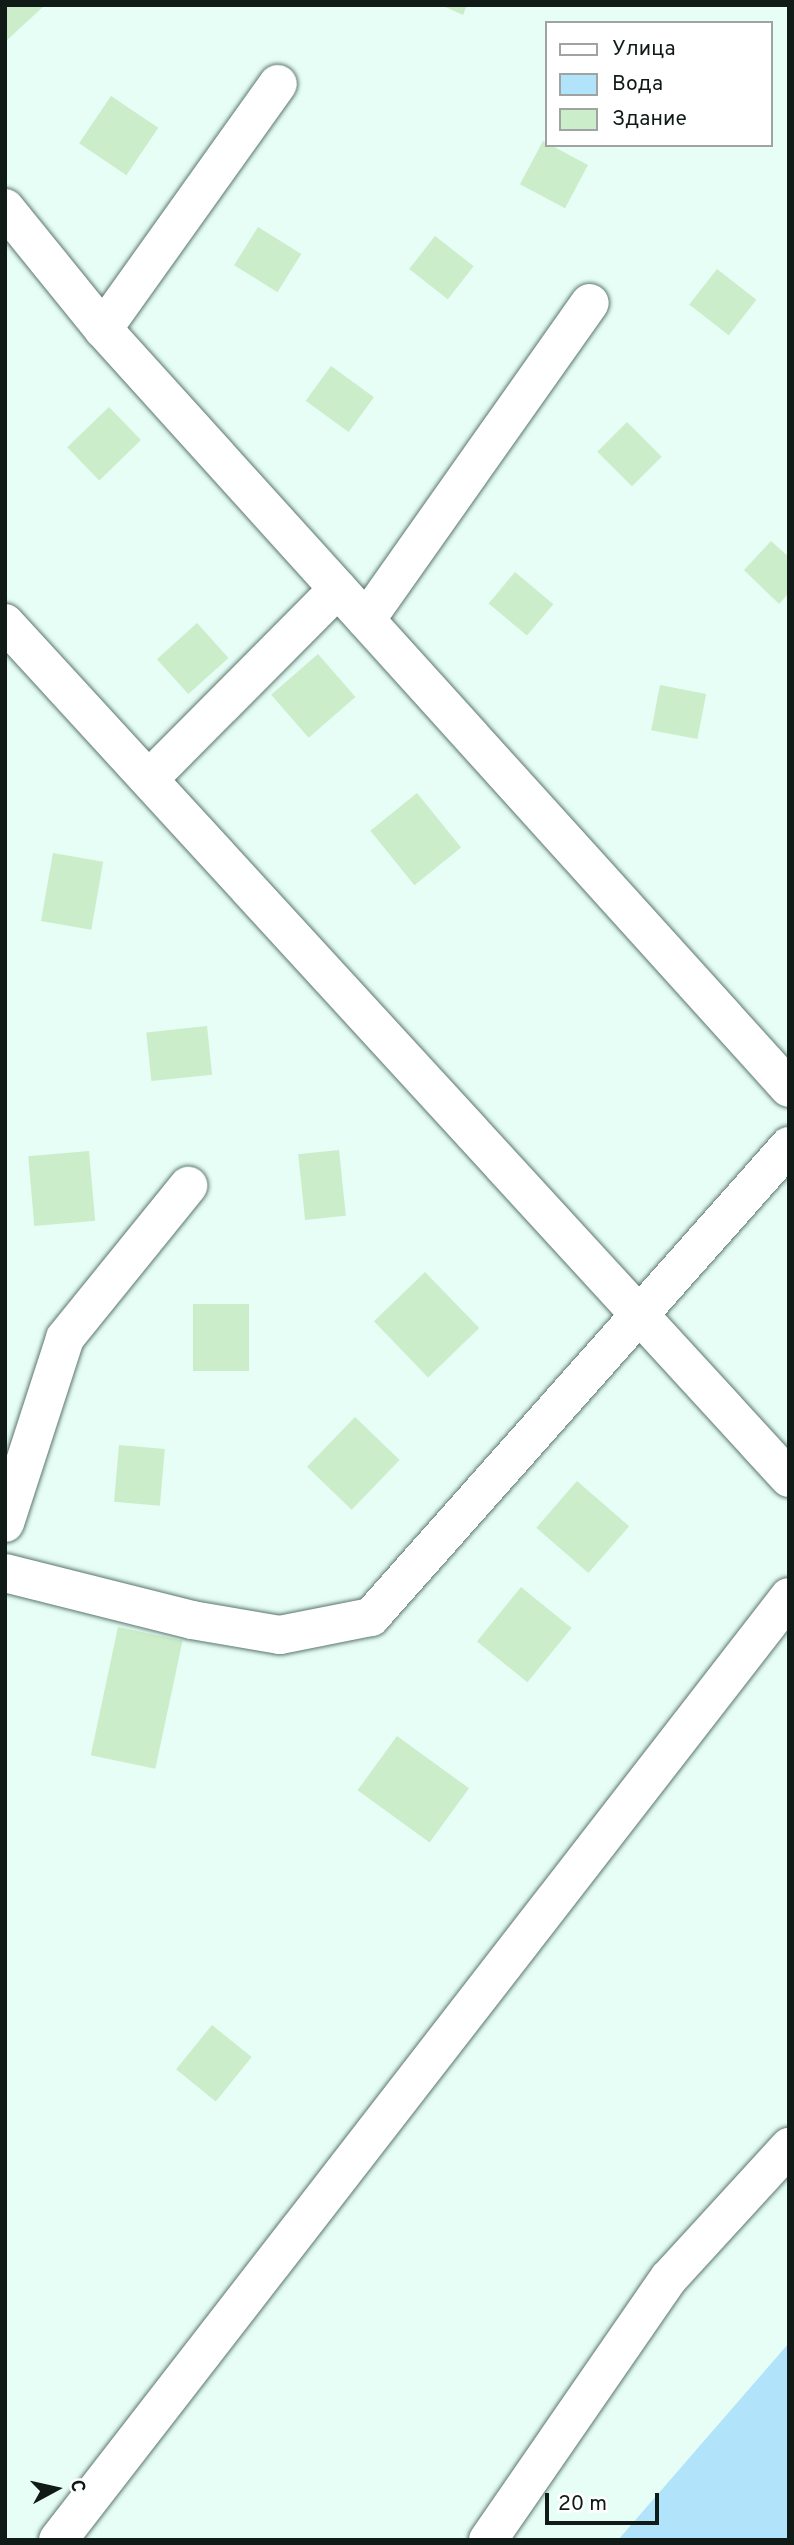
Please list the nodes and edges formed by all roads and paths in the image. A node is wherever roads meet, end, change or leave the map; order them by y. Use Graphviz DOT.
graph roads {
  1 [pos="278,84"];
  2 [pos="5,208"];
  3 [pos="590,303"];
  4 [pos="103,329"];
  5 [pos="338,589"];
  6 [pos="366,620"];
  7 [pos="5,623"];
  8 [pos="149,779"];
  9 [pos="789,1088"];
  10 [pos="789,1146"];
  11 [pos="188,1186"];
  12 [pos="640,1315"];
  13 [pos="789,1478"];
  14 [pos="5,1522"];
  15 [pos="5,1573"];
  16 [pos="789,1597"];
  17 [pos="789,2147"];
  18 [pos="58,2540"];
  19 [pos="488,2540"];
  1 -- 4 [label="street"];
  2 -- 4 [label="street"];
  3 -- 6 [label="street"];
  4 -- 5 [label="street"];
  5 -- 6 [label="street"];
  5 -- 8 [label="street"];
  6 -- 9 [label="street"];
  7 -- 8 [label="street"];
  8 -- 12 [label="street"];
  10 -- 12 [label="street"];
  11 -- 14 [label="street"];
  12 -- 13 [label="street"];
  12 -- 15 [label="street"];
  16 -- 18 [label="street"];
  17 -- 19 [label="street"];
}
